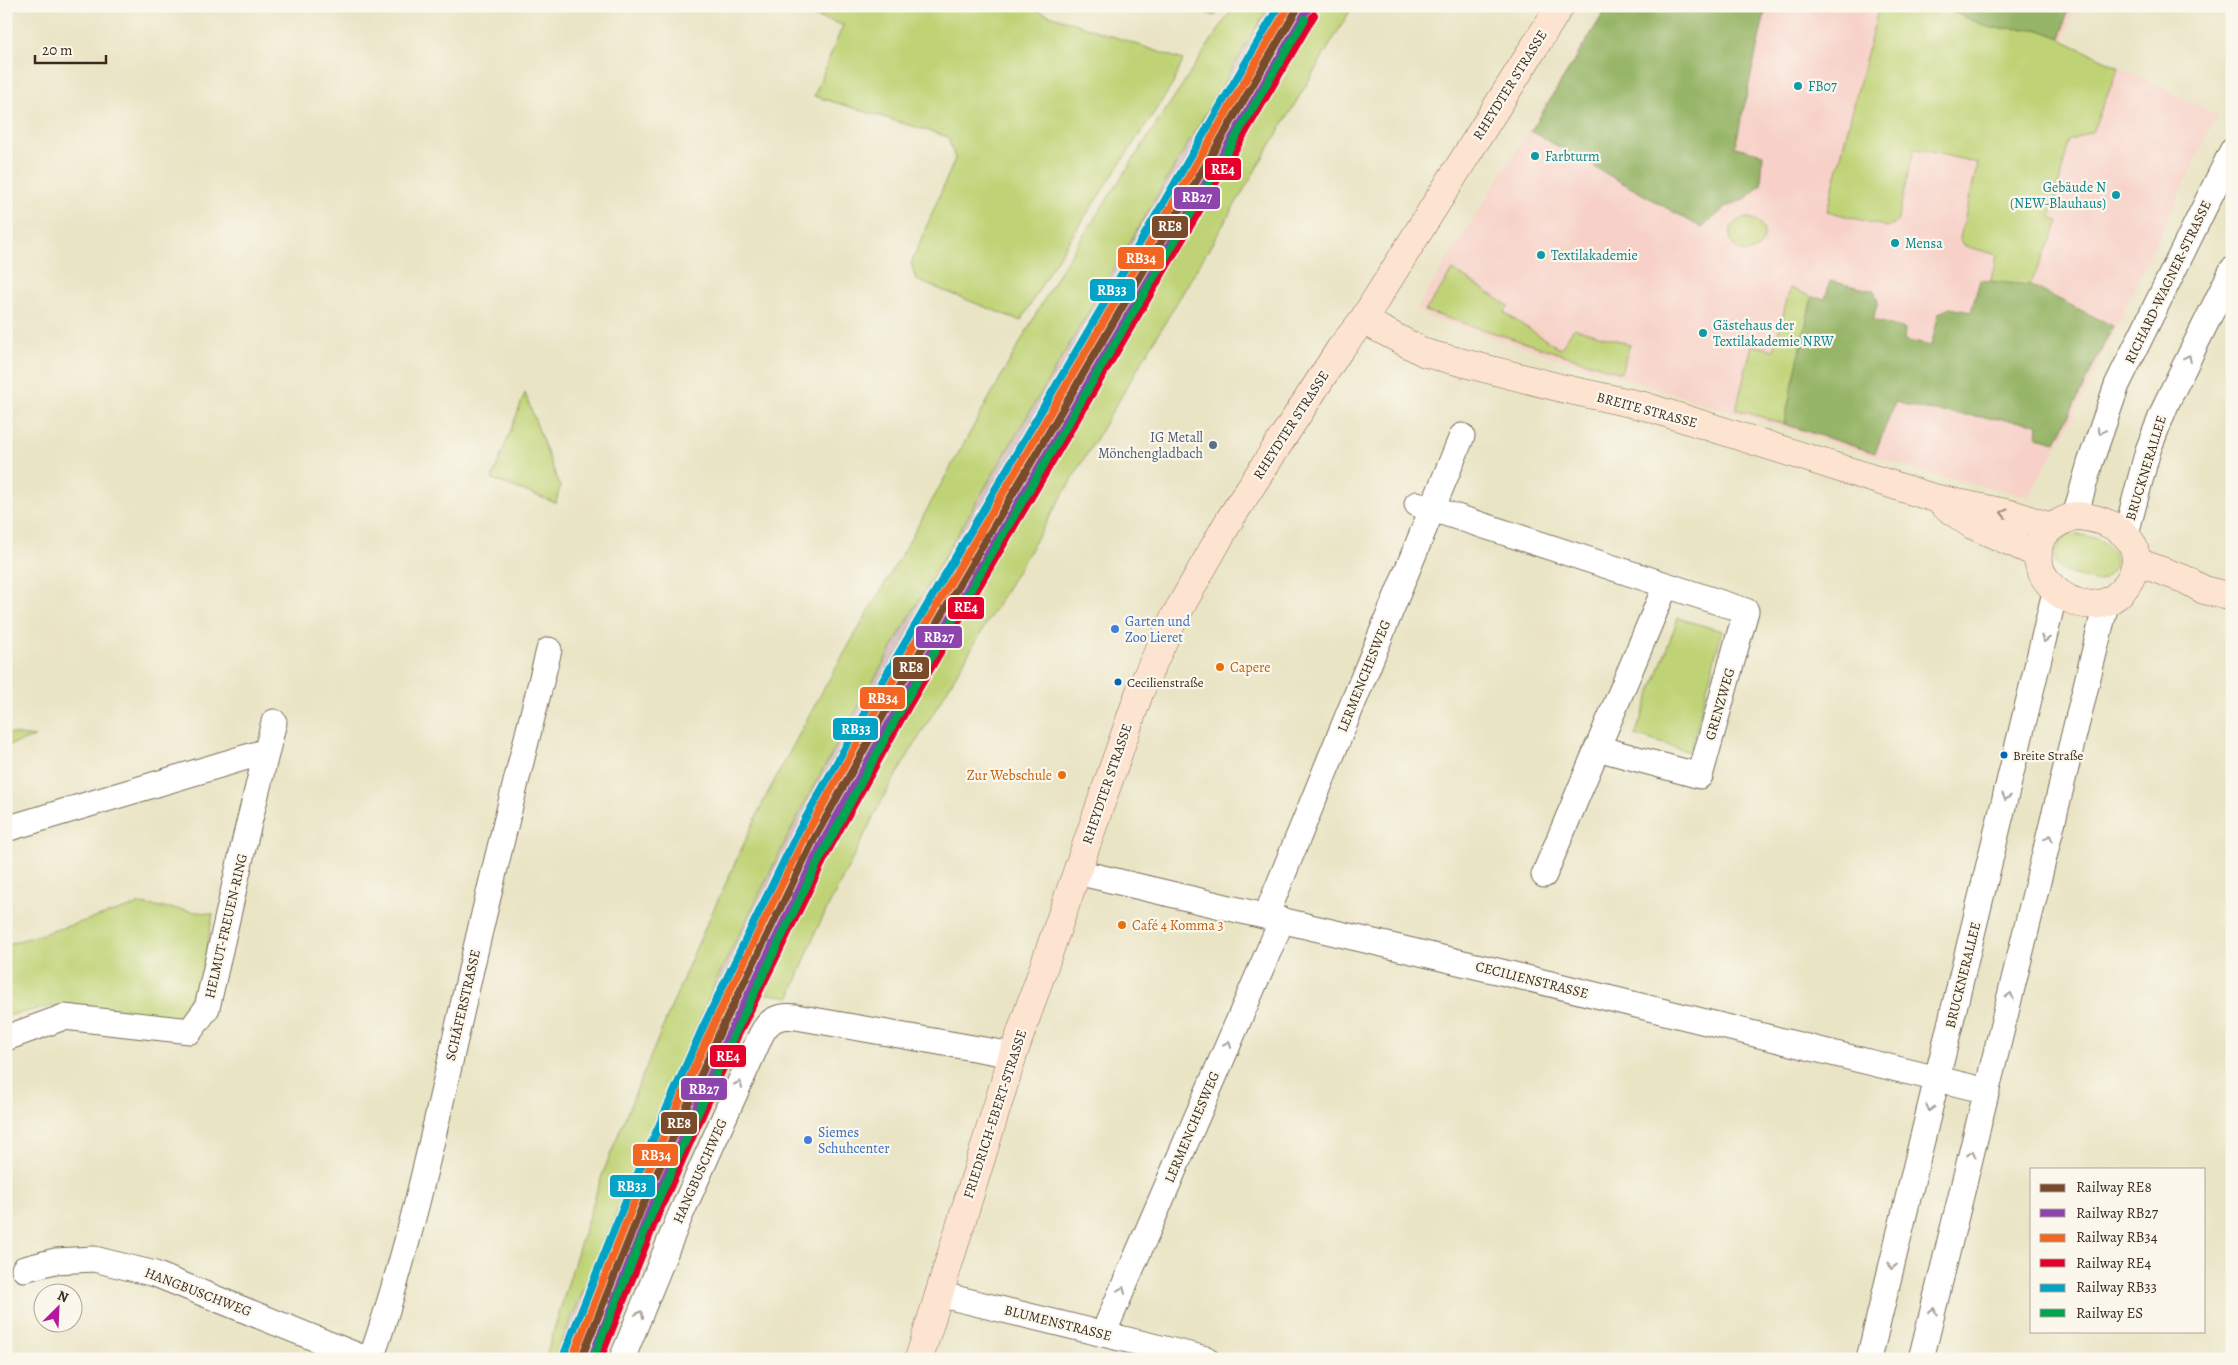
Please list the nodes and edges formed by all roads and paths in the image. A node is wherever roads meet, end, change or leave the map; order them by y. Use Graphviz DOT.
graph roads {
  1 [pos="1560,6"];
  2 [pos="2232,151"];
  3 [pos="2232,270"];
  4 [pos="1363,320"];
  5 [pos="1462,436"];
  6 [pos="1934,498"];
  7 [pos="1424,506"];
  8 [pos="2063,522"];
  9 [pos="2126,534"];
  10 [pos="2038,554"];
  11 [pos="2133,573"];
  12 [pos="1666,585"];
  13 [pos="2055,592"];
  14 [pos="2232,597"];
  15 [pos="2106,604"];
  16 [pos="549,650"];
  17 [pos="274,722"];
  18 [pos="1596,748"];
  19 [pos="267,751"];
  20 [pos="6,828"];
  21 [pos="1077,872"];
  22 [pos="1544,875"];
  23 [pos="1274,918"];
  24 [pos="6,1038"];
  25 [pos="1013,1055"];
  26 [pos="1938,1078"];
  27 [pos="1987,1091"];
  28 [pos="24,1269"];
  29 [pos="938,1294"];
  30 [pos="1103,1334"];
  31 [pos="366,1359"];
  32 [pos="371,1359"];
  33 [pos="622,1359"];
  34 [pos="919,1359"];
  35 [pos="1206,1359"];
  36 [pos="1869,1359"];
  37 [pos="1921,1359"];
  1 -- 4 [label="main road, RHEYDTER STRASSE"];
  2 -- 8 [label="street, RICHARD-WAGNER-STRASSE, one-way"];
  9 -- 3 [label="street, BRUCKNERALLEE, one-way"];
  4 -- 6 [label="main road, BREITE STRASSE"];
  4 -- 21 [label="main road, RHEYDTER STRASSE"];
  5 -- 7 [label="street, LERMENCHESWEG"];
  8 -- 6 [label="main road, BREITE STRASSE, one-way"];
  6 -- 10 [label="main road, BREITE STRASSE"];
  7 -- 12 [label="street, GRENZWEG"];
  7 -- 23 [label="street, LERMENCHESWEG"];
  8 -- 9 [label="main road"];
  8 -- 10 [label="main road"];
  9 -- 11 [label="main road"];
  10 -- 13 [label="main road"];
  11 -- 14 [label="main road"];
  11 -- 15 [label="main road"];
  12 -- 18 [label="street"];
  12 -- 18 [label="street, GRENZWEG"];
  13 -- 15 [label="main road"];
  13 -- 26 [label="street, BRUCKNERALLEE, one-way"];
  27 -- 15 [label="street, one-way"];
  16 -- 32 [label="street, SCHÄFERSTRASSE"];
  17 -- 19 [label="street, HELMUT-FREUEN-RING"];
  18 -- 22 [label="street"];
  19 -- 20 [label="street"];
  19 -- 24 [label="street, HELMUT-FREUEN-RING"];
  21 -- 23 [label="street, CECILIENSTRASSE"];
  21 -- 25 [label="main road, FRIEDRICH-EBERT-STRASSE"];
  23 -- 26 [label="street, CECILIENSTRASSE"];
  30 -- 23 [label="street, LERMENCHESWEG, one-way"];
  25 -- 29 [label="main road, FRIEDRICH-EBERT-STRASSE"];
  33 -- 25 [label="street, HANGBUSCHWEG, one-way"];
  26 -- 27 [label="street, CECILIENSTRASSE"];
  26 -- 36 [label="street, BRUCKNERALLEE, one-way"];
  37 -- 27 [label="street, one-way"];
  28 -- 31 [label="street, HANGBUSCHWEG"];
  29 -- 30 [label="street, BLUMENSTRASSE"];
  29 -- 34 [label="main road, FRIEDRICH-EBERT-STRASSE"];
  30 -- 35 [label="street, BLUMENSTRASSE"];
}
